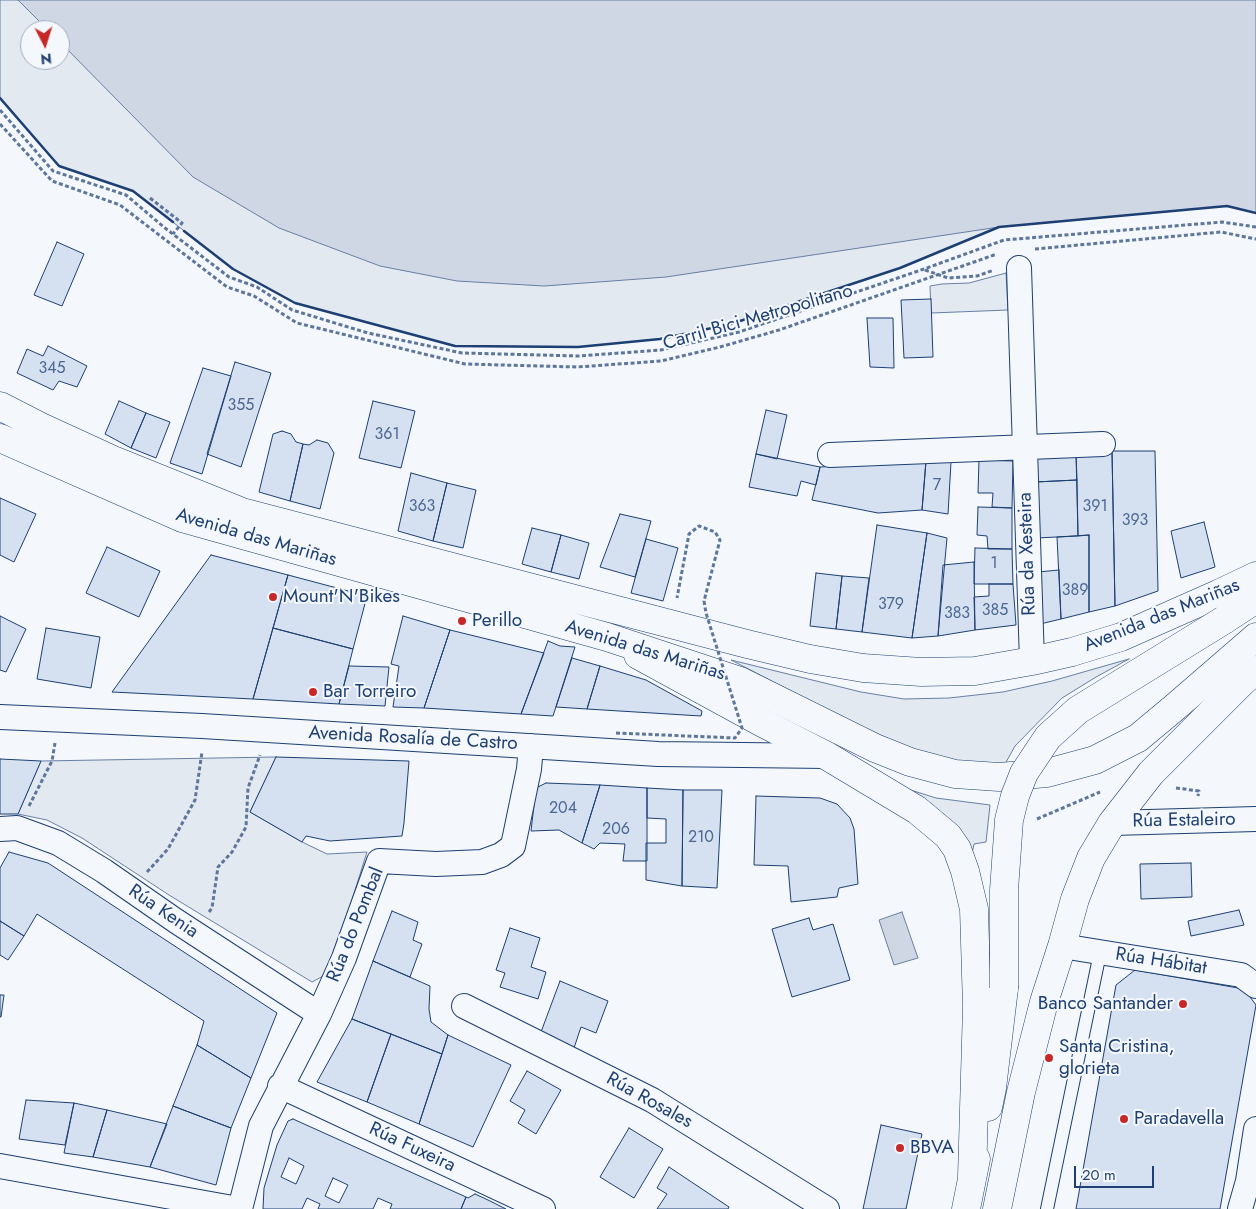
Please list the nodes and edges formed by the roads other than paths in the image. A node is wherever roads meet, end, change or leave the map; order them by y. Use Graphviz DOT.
graph roads {
  1 [pos="1022,259"];
  2 [pos="0,406"];
  3 [pos="0,438"];
  4 [pos="1103,444"];
  5 [pos="1025,447"];
  6 [pos="830,455"];
  7 [pos="1256,576"];
  8 [pos="1256,599"];
  9 [pos="606,637"];
  10 [pos="1256,637"];
  11 [pos="1032,661"];
  12 [pos="1256,670"];
  13 [pos="0,717"];
  14 [pos="532,746"];
  15 [pos="826,756"];
  16 [pos="1256,820"];
  17 [pos="1112,822"];
  18 [pos="8,828"];
  19 [pos="1062,946"];
  20 [pos="1100,953"];
  21 [pos="1256,986"];
  22 [pos="464,1006"];
  23 [pos="319,1014"];
  24 [pos="280,1086"];
  25 [pos="1256,1129"];
  26 [pos="0,1166"];
  27 [pos="972,1177"];
  28 [pos="239,1209"];
  29 [pos="543,1209"];
  30 [pos="827,1209"];
  31 [pos="953,1209"];
  32 [pos="966,1209"];
  33 [pos="997,1209"];
  34 [pos="1047,1209"];
  35 [pos="1240,1209"];
  1 -- 5 [label="street, Rúa da Xesteira"];
  2 -- 11 [label="main road, Avenida das Mariñas"];
  3 -- 9 [label="main road, Avenida das Mariñas"];
  4 -- 5 [label="street"];
  5 -- 6 [label="street"];
  5 -- 11 [label="street, Rúa da Xesteira"];
  7 -- 11 [label="main road, Avenida das Mariñas"];
  8 -- 27 [label="main road, bridge"];
  9 -- 10 [label="main road, Avenida das Mariñas"];
  9 -- 15 [label="main road"];
  12 -- 17 [label="main road"];
  13 -- 14 [label="street, Avenida Rosalía de Castro"];
  14 -- 15 [label="street, Avenida Rosalía de Castro"];
  14 -- 23 [label="street, Rúa do Pombal"];
  15 -- 27 [label="main road"];
  16 -- 17 [label="street, Rúa Estaleiro"];
  17 -- 19 [label="main road"];
  18 -- 23 [label="street, Rúa Kenia"];
  19 -- 20 [label="street, Rúa Hábitat"];
  19 -- 33 [label="main road"];
  20 -- 21 [label="street, Rúa Hábitat"];
  20 -- 34 [label="lane"];
  22 -- 30 [label="street, Rúa Rosales"];
  23 -- 24 [label="street, Rúa do Pombal"];
  24 -- 28 [label="street, Rúa do Pombal"];
  24 -- 29 [label="street, Rúa Fuxeira"];
  25 -- 35 [label="street"];
  26 -- 28 [label="street, Rúa do Pombal"];
  27 -- 31 [label="street"];
  27 -- 32 [label="main road"];
}
